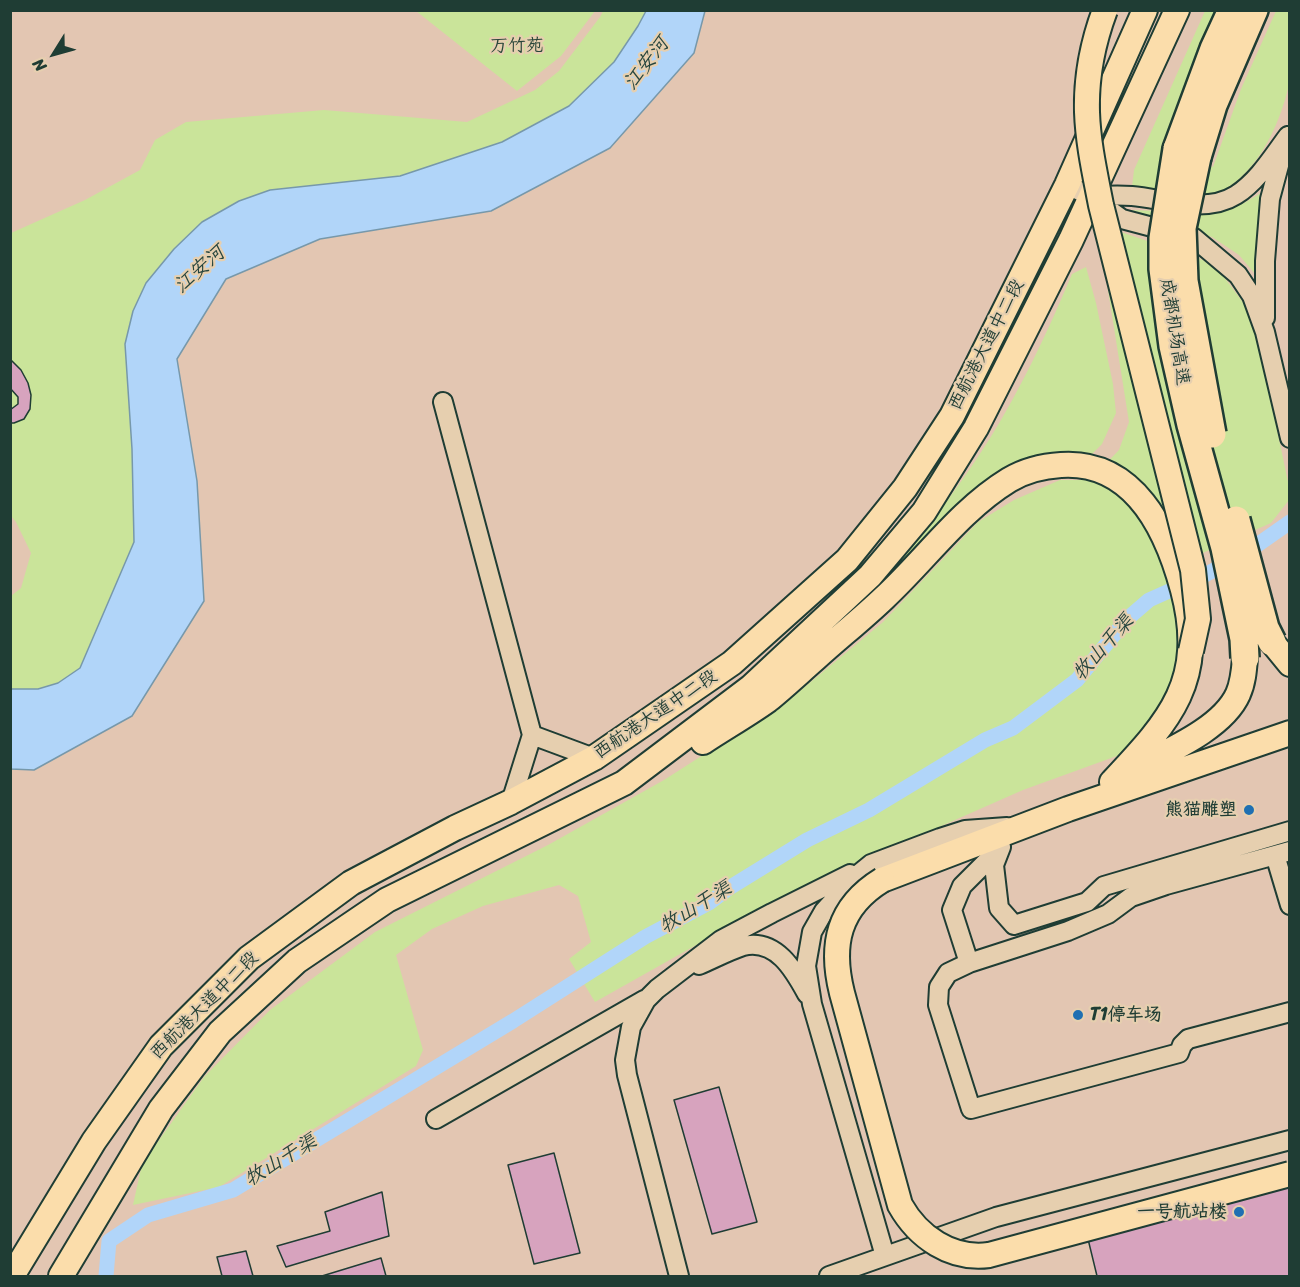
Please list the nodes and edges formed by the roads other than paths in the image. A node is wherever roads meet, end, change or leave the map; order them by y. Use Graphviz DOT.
graph roads {
  1 [pos="1105,10"];
  2 [pos="1145,10"];
  3 [pos="1177,10"];
  4 [pos="1232,10"];
  5 [pos="1254,10"];
  6 [pos="1289,133"];
  7 [pos="1067,185"];
  8 [pos="1090,196"];
  9 [pos="1265,332"];
  10 [pos="444,402"];
  11 [pos="1290,438"];
  12 [pos="1272,642"];
  13 [pos="1191,651"];
  14 [pos="1245,658"];
  15 [pos="1290,664"];
  16 [pos="1290,733"];
  17 [pos="532,735"];
  18 [pos="594,758"];
  19 [pos="1112,782"];
  20 [pos="624,783"];
  21 [pos="511,802"];
  22 [pos="1036,820"];
  23 [pos="1290,831"];
  24 [pos="1001,848"];
  25 [pos="1282,853"];
  26 [pos="877,872"];
  27 [pos="1290,905"];
  28 [pos="969,963"];
  29 [pos="675,976"];
  30 [pos="646,1000"];
  31 [pos="812,1004"];
  32 [pos="1290,1012"];
  33 [pos="436,1119"];
  34 [pos="1290,1140"];
  35 [pos="1290,1173"];
  36 [pos="885,1256"];
  37 [pos="12,1276"];
  38 [pos="61,1276"];
  39 [pos="679,1276"];
  40 [pos="829,1276"];
  1 -- 13 [label="main road, bridge"];
  2 -- 7 [label="main road, 西航港大道中二段"];
  3 -- 8 [label="main road, 西航港大道中二段"];
  4 -- 14 [label="highway, 成都机场高速, bridge"];
  5 -- 12 [label="highway, 成都机场高速, bridge"];
  6 -- 8 [label="street"];
  6 -- 9 [label="street"];
  7 -- 8 [label="street"];
  7 -- 18 [label="main road, 西航港大道中二段"];
  8 -- 9 [label="street"];
  8 -- 20 [label="main road, 西航港大道中二段"];
  9 -- 11 [label="street"];
  10 -- 17 [label="street"];
  12 -- 15 [label="main road"];
  13 -- 19 [label="main road"];
  13 -- 20 [label="main road, bridge"];
  14 -- 19 [label="main road"];
  16 -- 22 [label="main road"];
  17 -- 18 [label="street"];
  17 -- 21 [label="street"];
  18 -- 21 [label="main road, 西航港大道中二段"];
  19 -- 22 [label="main road"];
  20 -- 38 [label="main road, 西航港大道中二段"];
  21 -- 37 [label="main road, 西航港大道中二段"];
  22 -- 24 [label="street"];
  22 -- 26 [label="main road"];
  23 -- 24 [label="street"];
  24 -- 28 [label="street"];
  25 -- 27 [label="street"];
  25 -- 28 [label="street"];
  26 -- 29 [label="street"];
  26 -- 31 [label="street"];
  26 -- 35 [label="main road, bridge"];
  28 -- 32 [label="street"];
  29 -- 30 [label="street"];
  29 -- 31 [label="street"];
  30 -- 33 [label="street"];
  30 -- 39 [label="street"];
  31 -- 36 [label="street"];
  34 -- 36 [label="street"];
  36 -- 40 [label="street"];
}
